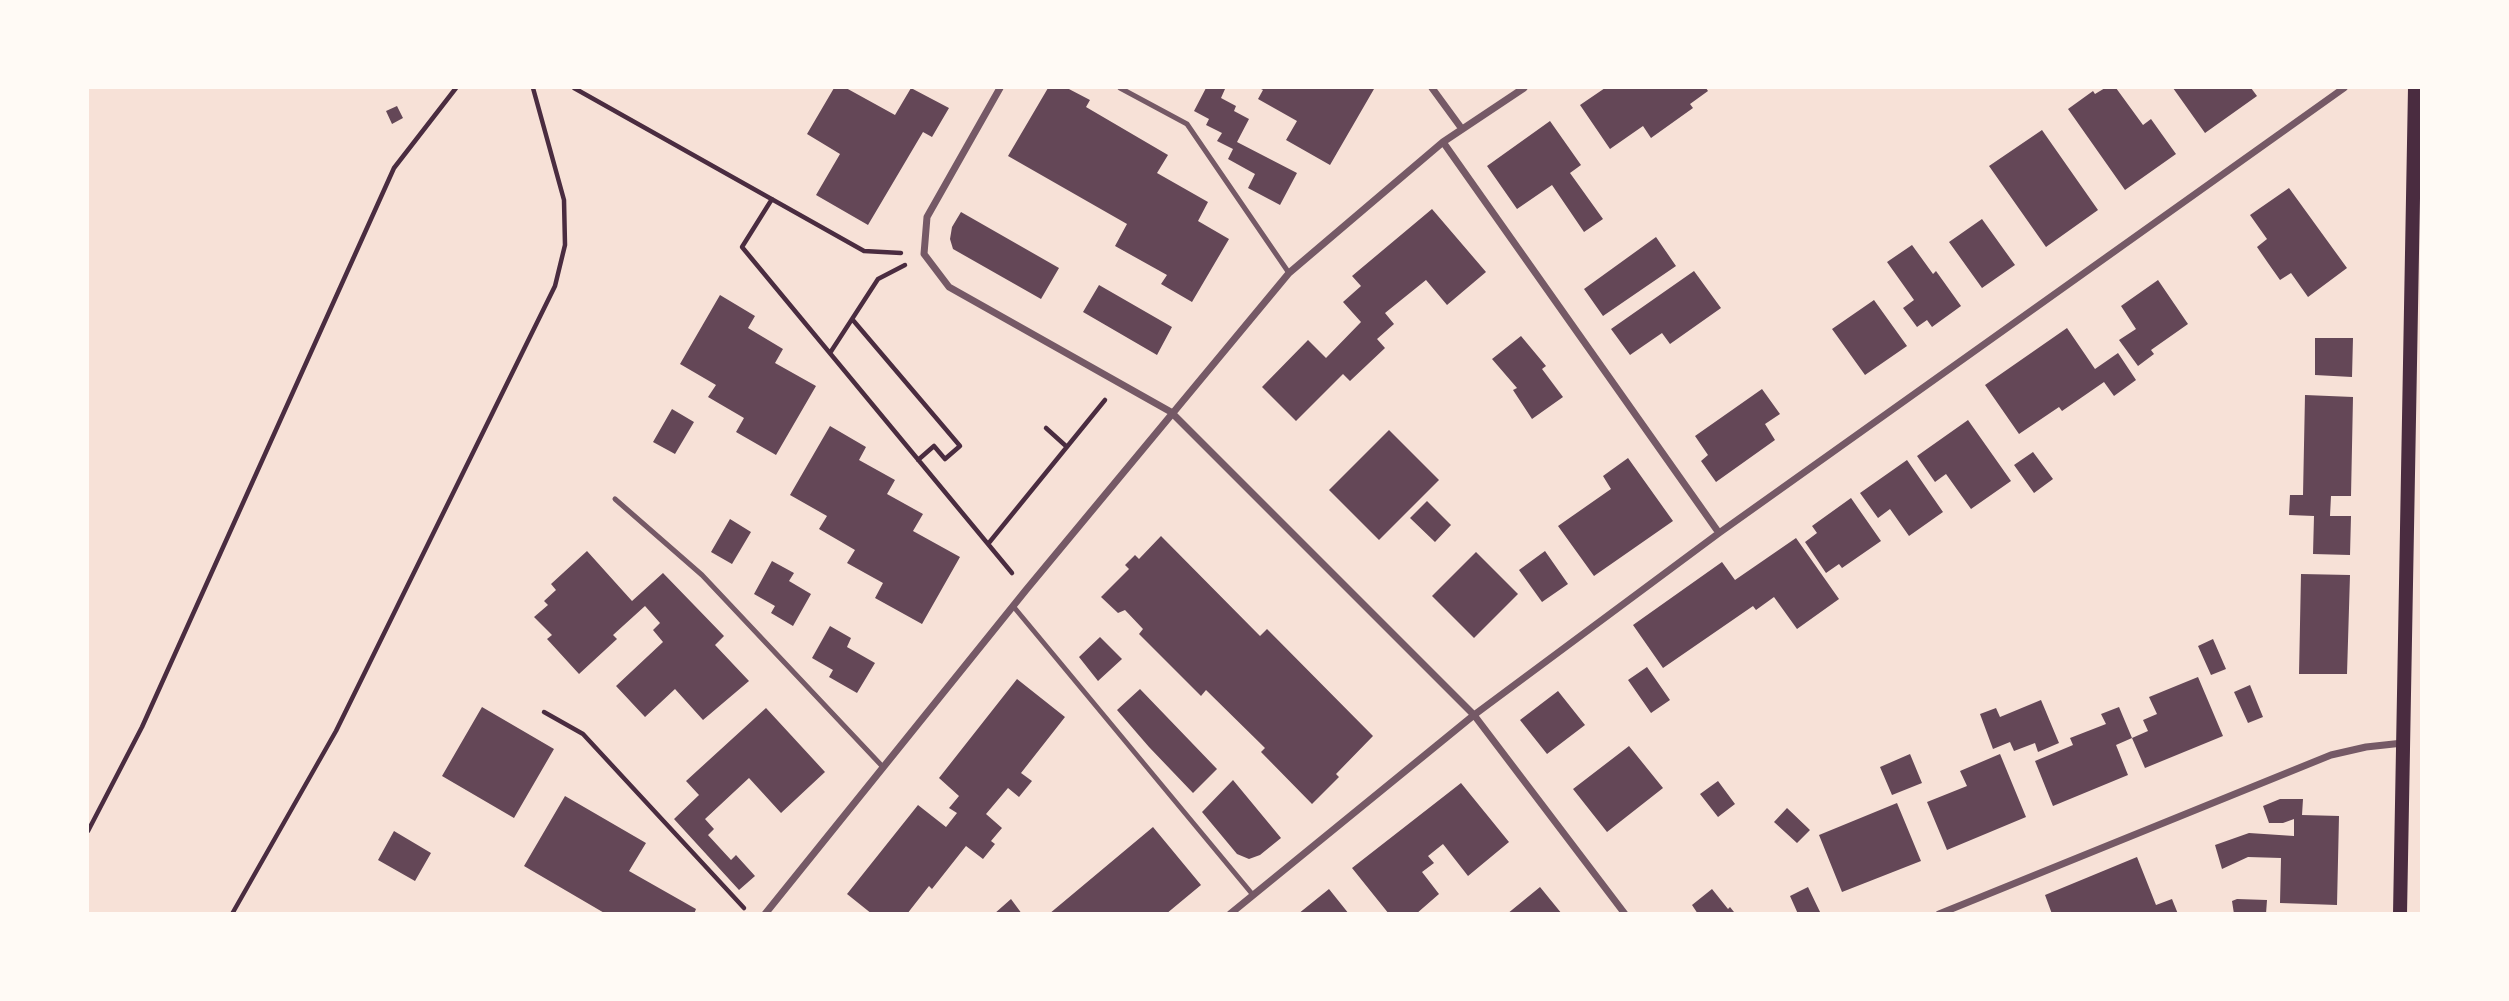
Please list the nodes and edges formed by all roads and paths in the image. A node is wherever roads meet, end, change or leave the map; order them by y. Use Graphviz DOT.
graph roads {
  1 [pos="456,88"];
  2 [pos="533,88"];
  3 [pos="574,88"];
  4 [pos="1000,88"];
  5 [pos="1120,88"];
  6 [pos="1432,88"];
  7 [pos="1524,88"];
  8 [pos="2344,88"];
  9 [pos="2415,88"];
  10 [pos="1462,129"];
  11 [pos="1443,142"];
  12 [pos="772,199"];
  13 [pos="924,254"];
  14 [pos="1289,273"];
  15 [pos="852,319"];
  16 [pos="830,353"];
  17 [pos="1119,383"];
  18 [pos="1171,412"];
  19 [pos="1046,428"];
  20 [pos="1068,447"];
  21 [pos="918,460"];
  22 [pos="615,499"];
  23 [pos="1718,533"];
  24 [pos="988,544"];
  25 [pos="1026,590"];
  26 [pos="1013,606"];
  27 [pos="544,712"];
  28 [pos="1474,715"];
  29 [pos="2403,743"];
  30 [pos="883,766"];
  31 [pos="88,831"];
  32 [pos="1253,895"];
  33 [pos="232,914"];
  34 [pos="750,914"];
  35 [pos="765,914"];
  36 [pos="1230,914"];
  37 [pos="1625,914"];
  38 [pos="1939,914"];
  39 [pos="2400,914"];
  1 -- 31 [label="path"];
  2 -- 33 [label="path"];
  3 -- 12 [label="path"];
  4 -- 13 [label="street"];
  5 -- 14 [label="lane"];
  6 -- 10 [label="street"];
  7 -- 10 [label="street"];
  8 -- 23 [label="street"];
  9 -- 29 [label="main road"];
  10 -- 11 [label="street"];
  11 -- 14 [label="street"];
  11 -- 23 [label="street"];
  12 -- 13 [label="path"];
  12 -- 16 [label="path"];
  13 -- 15 [label="path"];
  13 -- 17 [label="street"];
  14 -- 18 [label="street"];
  15 -- 16 [label="path"];
  15 -- 21 [label="path"];
  16 -- 21 [label="path"];
  17 -- 18 [label="street"];
  17 -- 20 [label="path"];
  18 -- 25 [label="street"];
  18 -- 28 [label="street"];
  19 -- 20 [label="path"];
  20 -- 24 [label="path"];
  21 -- 24 [label="path"];
  22 -- 30 [label="lane"];
  23 -- 28 [label="street"];
  24 -- 25 [label="path"];
  25 -- 26 [label="street"];
  26 -- 30 [label="street"];
  26 -- 32 [label="lane"];
  27 -- 34 [label="path"];
  28 -- 32 [label="street"];
  28 -- 37 [label="street"];
  29 -- 38 [label="street"];
  29 -- 39 [label="main road"];
  30 -- 35 [label="street"];
  32 -- 36 [label="street"];
}
